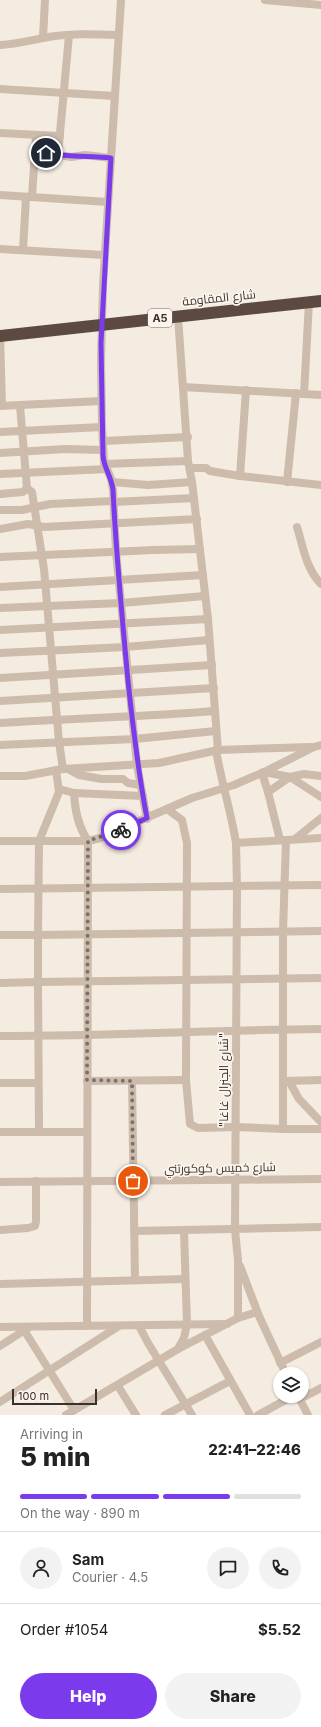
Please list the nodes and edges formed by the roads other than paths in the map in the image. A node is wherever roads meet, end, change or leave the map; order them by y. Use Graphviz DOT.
graph roads {
  1 [pos="45,0"];
  2 [pos="121,0"];
  3 [pos="270,0"];
  4 [pos="321,5"];
  5 [pos="69,35"];
  6 [pos="118,35"];
  7 [pos="44,38"];
  8 [pos="0,45"];
  9 [pos="0,89"];
  10 [pos="64,93"];
  11 [pos="114,96"];
  12 [pos="0,132"];
  13 [pos="36,136"];
  14 [pos="60,136"];
  15 [pos="35,151"];
  16 [pos="58,155"];
  17 [pos="111,158"];
  18 [pos="0,195"];
  19 [pos="29,197"];
  20 [pos="108,202"];
  21 [pos="0,249"];
  22 [pos="23,250"];
  23 [pos="104,255"];
  24 [pos="315,302"];
  25 [pos="178,316"];
  26 [pos="102,325"];
  27 [pos="0,335"];
  28 [pos="183,387"];
  29 [pos="246,390"];
  30 [pos="300,394"];
  31 [pos="321,395"];
  32 [pos="101,401"];
  33 [pos="1,406"];
  34 [pos="20,406"];
  35 [pos="102,427"];
  36 [pos="23,430"];
  37 [pos="0,432"];
  38 [pos="188,437"];
  39 [pos="103,446"];
  40 [pos="25,451"];
  41 [pos="0,453"];
  42 [pos="189,465"];
  43 [pos="106,467"];
  44 [pos="26,473"];
  45 [pos="0,474"];
  46 [pos="240,476"];
  47 [pos="112,482"];
  48 [pos="192,482"];
  49 [pos="286,482"];
  50 [pos="321,486"];
  51 [pos="27,488"];
  52 [pos="0,494"];
  53 [pos="194,498"];
  54 [pos="113,502"];
  55 [pos="34,508"];
  56 [pos="0,510"];
  57 [pos="196,519"];
  58 [pos="114,523"];
  59 [pos="38,527"];
  60 [pos="297,527"];
  61 [pos="0,529"];
  62 [pos="200,549"];
  63 [pos="116,552"];
  64 [pos="41,554"];
  65 [pos="0,557"];
  66 [pos="203,575"];
  67 [pos="119,580"];
  68 [pos="46,584"];
  69 [pos="321,584"];
  70 [pos="0,587"];
  71 [pos="205,596"];
  72 [pos="121,603"];
  73 [pos="47,606"];
  74 [pos="0,608"];
  75 [pos="208,619"];
  76 [pos="123,624"];
  77 [pos="49,627"];
  78 [pos="0,630"];
  79 [pos="209,640"];
  80 [pos="125,647"];
  81 [pos="51,650"];
  82 [pos="0,653"];
  83 [pos="212,665"];
  84 [pos="127,671"];
  85 [pos="54,676"];
  86 [pos="0,678"];
  87 [pos="214,688"];
  88 [pos="130,693"];
  89 [pos="56,698"];
  90 [pos="0,701"];
  91 [pos="215,711"];
  92 [pos="132,717"];
  93 [pos="57,719"];
  94 [pos="0,723"];
  95 [pos="216,731"];
  96 [pos="134,739"];
  97 [pos="59,742"];
  98 [pos="0,745"];
  99 [pos="318,746"];
  100 [pos="217,750"];
  101 [pos="137,765"];
  102 [pos="63,769"];
  103 [pos="263,773"];
  104 [pos="0,776"];
  105 [pos="321,776"];
  106 [pos="290,777"];
  107 [pos="140,785"];
  108 [pos="223,788"];
  109 [pos="59,789"];
  110 [pos="268,792"];
  111 [pos="74,793"];
  112 [pos="142,796"];
  113 [pos="321,797"];
  114 [pos="167,809"];
  115 [pos="147,818"];
  116 [pos="321,818"];
  117 [pos="321,838"];
  118 [pos="295,839"];
  119 [pos="283,840"];
  120 [pos="0,841"];
  121 [pos="39,841"];
  122 [pos="88,841"];
  123 [pos="236,843"];
  124 [pos="321,885"];
  125 [pos="283,886"];
  126 [pos="38,887"];
  127 [pos="87,887"];
  128 [pos="186,887"];
  129 [pos="237,887"];
  130 [pos="0,889"];
  131 [pos="321,931"];
  132 [pos="186,932"];
  133 [pos="236,932"];
  134 [pos="283,932"];
  135 [pos="0,935"];
  136 [pos="38,935"];
  137 [pos="88,935"];
  138 [pos="235,978"];
  139 [pos="321,978"];
  140 [pos="187,979"];
  141 [pos="283,979"];
  142 [pos="38,982"];
  143 [pos="88,982"];
  144 [pos="0,984"];
  145 [pos="283,1029"];
  146 [pos="321,1029"];
  147 [pos="236,1030"];
  148 [pos="185,1031"];
  149 [pos="0,1036"];
  150 [pos="39,1036"];
  151 [pos="88,1036"];
  152 [pos="87,1080"];
  153 [pos="186,1080"];
  154 [pos="321,1080"];
  155 [pos="132,1081"];
  156 [pos="286,1081"];
  157 [pos="0,1083"];
  158 [pos="38,1083"];
  159 [pos="321,1122"];
  160 [pos="236,1127"];
  161 [pos="321,1129"];
  162 [pos="283,1130"];
  163 [pos="39,1131"];
  164 [pos="0,1132"];
  165 [pos="86,1132"];
  166 [pos="321,1179"];
  167 [pos="236,1180"];
  168 [pos="36,1181"];
  169 [pos="86,1181"];
  170 [pos="133,1181"];
  171 [pos="0,1182"];
  172 [pos="321,1227"];
  173 [pos="0,1230"];
  174 [pos="235,1230"];
  175 [pos="134,1231"];
  176 [pos="184,1231"];
  177 [pos="238,1260"];
  178 [pos="185,1279"];
  179 [pos="135,1280"];
  180 [pos="87,1281"];
  181 [pos="0,1284"];
  182 [pos="257,1312"];
  183 [pos="238,1318"];
  184 [pos="187,1324"];
  185 [pos="227,1324"];
  186 [pos="87,1326"];
  187 [pos="118,1326"];
  188 [pos="139,1326"];
  189 [pos="0,1327"];
  190 [pos="27,1329"];
  191 [pos="205,1335"];
  192 [pos="321,1342"];
  193 [pos="0,1346"];
  194 [pos="178,1349"];
  195 [pos="159,1361"];
  196 [pos="280,1363"];
  197 [pos="282,1367"];
  198 [pos="50,1370"];
  199 [pos="230,1381"];
  200 [pos="118,1386"];
  201 [pos="321,1388"];
  202 [pos="309,1392"];
  203 [pos="0,1402"];
  204 [pos="284,1403"];
  205 [pos="301,1403"];
  206 [pos="184,1404"];
  207 [pos="74,1410"];
  208 [pos="66,1415"];
  209 [pos="136,1415"];
  210 [pos="165,1415"];
  211 [pos="192,1415"];
  212 [pos="250,1415"];
  213 [pos="258,1415"];
  214 [pos="308,1415"];
  1 -- 7 [label="street"];
  2 -- 6 [label="street"];
  3 -- 4 [label="street"];
  5 -- 6 [label="street"];
  5 -- 7 [label="street"];
  5 -- 10 [label="street"];
  6 -- 11 [label="street"];
  7 -- 8 [label="street"];
  9 -- 10 [label="street"];
  10 -- 11 [label="street"];
  10 -- 14 [label="street"];
  11 -- 17 [label="street"];
  12 -- 13 [label="street"];
  13 -- 14 [label="street"];
  13 -- 15 [label="street"];
  14 -- 16 [label="street"];
  15 -- 16 [label="street"];
  15 -- 19 [label="street"];
  16 -- 17 [label="street"];
  17 -- 20 [label="street"];
  18 -- 19 [label="street"];
  19 -- 20 [label="street"];
  19 -- 22 [label="street"];
  20 -- 23 [label="street"];
  21 -- 22 [label="street"];
  22 -- 23 [label="street"];
  23 -- 26 [label="street"];
  24 -- 25 [label="highway, شارع المقاومة / A5"];
  24 -- 30 [label="street"];
  25 -- 26 [label="highway, شارع المقاومة / A5"];
  25 -- 28 [label="street, \"شارع الجنرال غاغا\""];
  26 -- 27 [label="highway, شارع المقاومة / A5"];
  26 -- 32 [label="street"];
  27 -- 33 [label="street"];
  28 -- 29 [label="street"];
  28 -- 38 [label="street, \"شارع الجنرال غاغا\""];
  29 -- 30 [label="street"];
  29 -- 46 [label="street"];
  30 -- 31 [label="street"];
  30 -- 49 [label="street"];
  32 -- 34 [label="street"];
  32 -- 35 [label="street"];
  33 -- 34 [label="street"];
  34 -- 36 [label="street"];
  35 -- 36 [label="street"];
  35 -- 39 [label="street"];
  36 -- 37 [label="street"];
  36 -- 40 [label="street"];
  38 -- 39 [label="street"];
  38 -- 42 [label="street, \"شارع الجنرال غاغا\""];
  39 -- 40 [label="street"];
  39 -- 43 [label="street"];
  40 -- 41 [label="street"];
  40 -- 44 [label="street"];
  42 -- 43 [label="street"];
  42 -- 46 [label="street"];
  42 -- 48 [label="street, \"شارع الجنرال غاغا\""];
  43 -- 44 [label="street"];
  43 -- 47 [label="street"];
  44 -- 45 [label="street"];
  44 -- 51 [label="street"];
  46 -- 49 [label="street"];
  47 -- 48 [label="street"];
  47 -- 54 [label="street"];
  48 -- 53 [label="street, \"شارع الجنرال غاغا\""];
  49 -- 50 [label="street"];
  51 -- 52 [label="street"];
  51 -- 55 [label="street"];
  53 -- 54 [label="street"];
  53 -- 57 [label="street, \"شارع الجنرال غاغا\""];
  54 -- 55 [label="street"];
  54 -- 58 [label="street"];
  55 -- 56 [label="street"];
  55 -- 59 [label="street"];
  57 -- 58 [label="street"];
  57 -- 62 [label="street, \"شارع الجنرال غاغا\""];
  58 -- 59 [label="street"];
  58 -- 63 [label="street"];
  59 -- 61 [label="street"];
  59 -- 64 [label="street"];
  60 -- 69 [label="street"];
  62 -- 63 [label="street"];
  62 -- 66 [label="street, \"شارع الجنرال غاغا\""];
  63 -- 64 [label="street"];
  63 -- 67 [label="street"];
  64 -- 65 [label="street"];
  64 -- 68 [label="street"];
  66 -- 67 [label="street"];
  66 -- 71 [label="street, \"شارع الجنرال غاغا\""];
  67 -- 68 [label="street"];
  67 -- 72 [label="street"];
  68 -- 70 [label="street"];
  68 -- 73 [label="street"];
  71 -- 72 [label="street"];
  71 -- 75 [label="street, \"شارع الجنرال غاغا\""];
  72 -- 73 [label="street"];
  72 -- 76 [label="street"];
  73 -- 74 [label="street"];
  73 -- 77 [label="street"];
  75 -- 76 [label="street"];
  75 -- 79 [label="street, \"شارع الجنرال غاغا\""];
  76 -- 77 [label="street"];
  76 -- 80 [label="street"];
  77 -- 78 [label="street"];
  77 -- 81 [label="street"];
  79 -- 80 [label="street"];
  79 -- 83 [label="street, \"شارع الجنرال غاغا\""];
  80 -- 81 [label="street"];
  80 -- 84 [label="street"];
  81 -- 82 [label="street"];
  81 -- 85 [label="street"];
  83 -- 84 [label="street"];
  83 -- 87 [label="street, \"شارع الجنرال غاغا\""];
  84 -- 85 [label="street"];
  84 -- 88 [label="street"];
  85 -- 86 [label="street"];
  85 -- 89 [label="street"];
  87 -- 88 [label="street"];
  87 -- 91 [label="street, \"شارع الجنرال غاغا\""];
  88 -- 89 [label="street"];
  88 -- 92 [label="street"];
  89 -- 90 [label="street"];
  89 -- 93 [label="street"];
  91 -- 92 [label="street"];
  91 -- 95 [label="street, \"شارع الجنرال غاغا\""];
  92 -- 93 [label="street"];
  92 -- 96 [label="street"];
  93 -- 94 [label="street"];
  93 -- 97 [label="street"];
  95 -- 96 [label="street"];
  95 -- 100 [label="street, \"شارع الجنرال غاغا\""];
  96 -- 97 [label="street"];
  96 -- 101 [label="street"];
  97 -- 98 [label="street"];
  97 -- 102 [label="street"];
  99 -- 100 [label="street"];
  99 -- 103 [label="street"];
  100 -- 101 [label="street"];
  100 -- 108 [label="street, \"شارع الجنرال غاغا\""];
  101 -- 102 [label="street"];
  101 -- 107 [label="street"];
  102 -- 104 [label="street"];
  102 -- 107 [label="street"];
  102 -- 109 [label="street"];
  103 -- 106 [label="street"];
  103 -- 108 [label="street"];
  103 -- 110 [label="street"];
  105 -- 106 [label="street"];
  106 -- 110 [label="street"];
  106 -- 113 [label="street"];
  107 -- 112 [label="street"];
  108 -- 114 [label="street"];
  108 -- 123 [label="street, \"شارع الجنرال غاغا\""];
  109 -- 111 [label="street"];
  109 -- 121 [label="street"];
  110 -- 119 [label="street"];
  111 -- 112 [label="street"];
  111 -- 122 [label="street"];
  112 -- 115 [label="street"];
  114 -- 115 [label="street"];
  114 -- 128 [label="street"];
  115 -- 122 [label="street"];
  116 -- 118 [label="street"];
  117 -- 118 [label="street"];
  118 -- 119 [label="street"];
  119 -- 123 [label="street"];
  119 -- 125 [label="street"];
  120 -- 121 [label="street"];
  121 -- 122 [label="street"];
  121 -- 126 [label="street"];
  122 -- 127 [label="street"];
  123 -- 129 [label="street, \"شارع الجنرال غاغا\""];
  124 -- 125 [label="street"];
  125 -- 129 [label="street"];
  125 -- 134 [label="street"];
  126 -- 127 [label="street"];
  126 -- 130 [label="street"];
  126 -- 136 [label="street"];
  127 -- 128 [label="street"];
  127 -- 137 [label="street"];
  128 -- 129 [label="street"];
  128 -- 132 [label="street"];
  129 -- 133 [label="street, \"شارع الجنرال غاغا\""];
  131 -- 134 [label="street"];
  132 -- 133 [label="street"];
  132 -- 137 [label="street"];
  132 -- 140 [label="street"];
  133 -- 134 [label="street"];
  133 -- 138 [label="street, \"شارع الجنرال غاغا\""];
  134 -- 141 [label="street"];
  135 -- 136 [label="street"];
  136 -- 137 [label="street"];
  136 -- 142 [label="street"];
  137 -- 143 [label="street"];
  138 -- 140 [label="street"];
  138 -- 141 [label="street"];
  138 -- 147 [label="street, \"شارع الجنرال غاغا\""];
  139 -- 141 [label="street"];
  140 -- 143 [label="street"];
  140 -- 148 [label="street"];
  141 -- 145 [label="street"];
  142 -- 143 [label="street"];
  142 -- 144 [label="street"];
  142 -- 150 [label="street"];
  143 -- 151 [label="street"];
  145 -- 146 [label="street"];
  145 -- 147 [label="street"];
  145 -- 156 [label="street"];
  147 -- 148 [label="street"];
  147 -- 160 [label="street, \"شارع الجنرال غاغا\""];
  148 -- 151 [label="street"];
  148 -- 153 [label="street"];
  149 -- 150 [label="street"];
  150 -- 151 [label="street"];
  150 -- 158 [label="street"];
  151 -- 152 [label="street"];
  152 -- 155 [label="street"];
  152 -- 165 [label="street"];
  153 -- 155 [label="street"];
  153 -- 160 [label="street"];
  154 -- 156 [label="street"];
  155 -- 170 [label="street"];
  156 -- 159 [label="street"];
  156 -- 162 [label="street"];
  157 -- 158 [label="street"];
  158 -- 163 [label="street"];
  160 -- 162 [label="street"];
  160 -- 167 [label="street, \"شارع الجنرال غاغا\""];
  161 -- 162 [label="street"];
  163 -- 164 [label="street"];
  163 -- 165 [label="street"];
  165 -- 169 [label="street"];
  166 -- 167 [label="street, شارع خميس كوكورتني"];
  167 -- 170 [label="street, شارع خميس كوكورتني"];
  167 -- 174 [label="street, \"شارع الجنرال غاغا\""];
  168 -- 169 [label="street, شارع خميس كوكورتني"];
  168 -- 171 [label="street, شارع خميس كوكورتني"];
  168 -- 173 [label="street"];
  169 -- 170 [label="street, شارع خميس كوكورتني"];
  169 -- 180 [label="street"];
  170 -- 175 [label="street"];
  172 -- 174 [label="street"];
  174 -- 176 [label="street"];
  174 -- 177 [label="street, \"شارع الجنرال غاغا\""];
  175 -- 176 [label="street"];
  175 -- 179 [label="street"];
  176 -- 178 [label="street"];
  177 -- 182 [label="street"];
  177 -- 183 [label="street, \"شارع الجنرال غاغا\""];
  178 -- 179 [label="street"];
  178 -- 184 [label="street"];
  179 -- 180 [label="street"];
  180 -- 181 [label="street"];
  180 -- 186 [label="street"];
  182 -- 183 [label="street"];
  182 -- 196 [label="street"];
  183 -- 185 [label="street"];
  184 -- 185 [label="street"];
  184 -- 188 [label="street"];
  184 -- 194 [label="street"];
  185 -- 191 [label="street"];
  186 -- 187 [label="street"];
  186 -- 190 [label="street"];
  187 -- 188 [label="street"];
  187 -- 198 [label="street"];
  188 -- 195 [label="street"];
  189 -- 190 [label="street"];
  190 -- 193 [label="street"];
  190 -- 198 [label="street"];
  191 -- 194 [label="street"];
  191 -- 199 [label="street"];
  192 -- 196 [label="street"];
  194 -- 195 [label="street"];
  195 -- 200 [label="street"];
  195 -- 206 [label="street"];
  196 -- 197 [label="street"];
  198 -- 203 [label="street"];
  198 -- 207 [label="street"];
  199 -- 206 [label="street"];
  199 -- 212 [label="street"];
  200 -- 207 [label="street"];
  200 -- 209 [label="street"];
  201 -- 202 [label="street"];
  204 -- 213 [label="street"];
  205 -- 214 [label="street"];
  206 -- 210 [label="street"];
  206 -- 211 [label="street"];
  207 -- 208 [label="street"];
}
